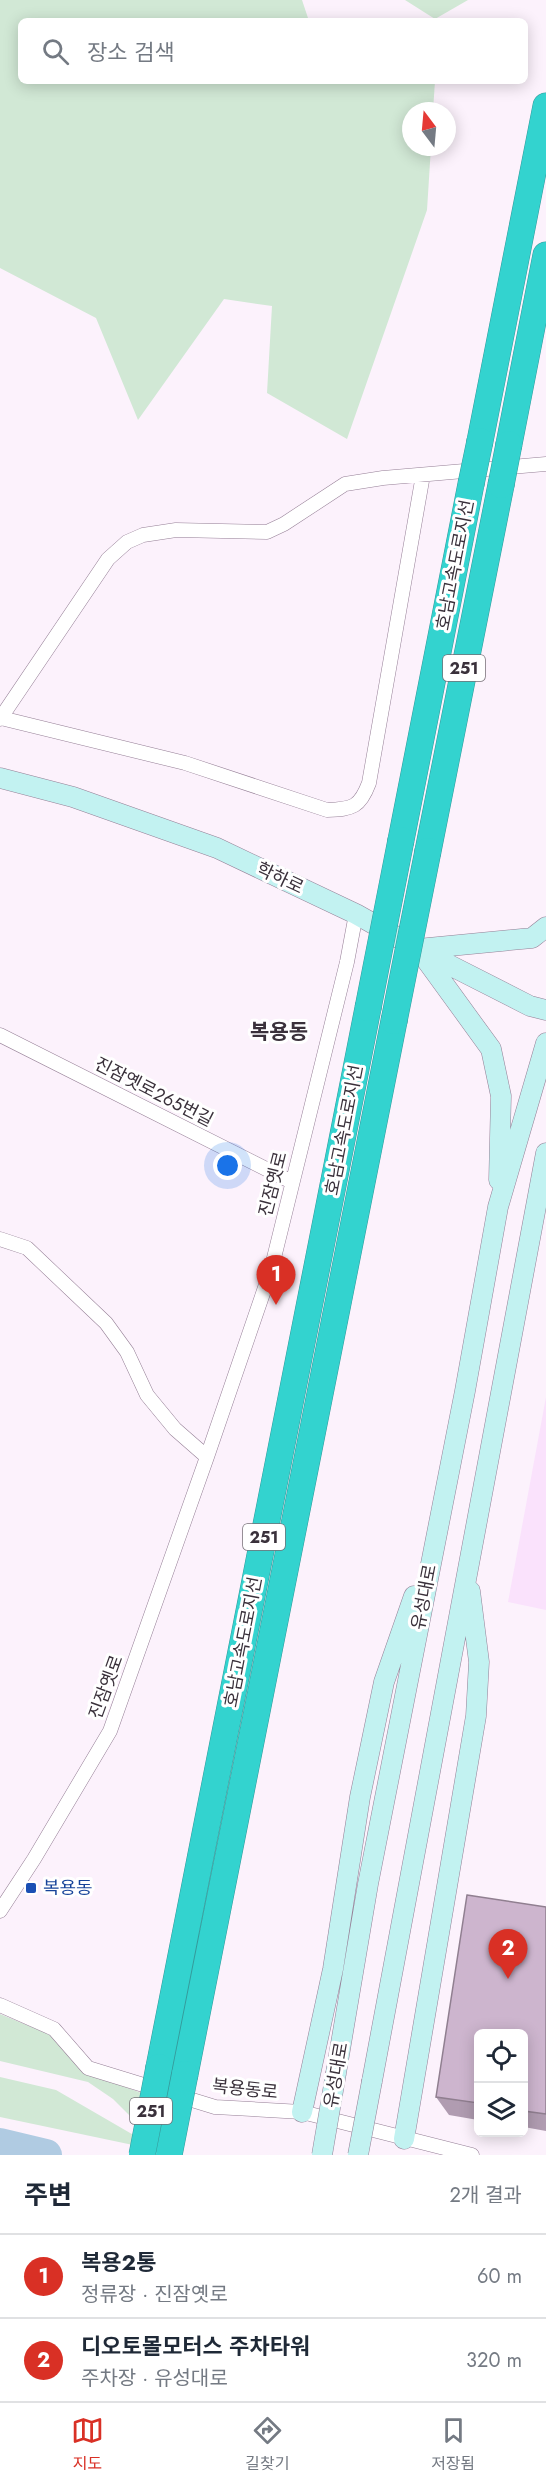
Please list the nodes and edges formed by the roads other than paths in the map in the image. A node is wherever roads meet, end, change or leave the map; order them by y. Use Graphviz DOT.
graph roads {
  1 [pos="546,106"];
  2 [pos="546,255"];
  3 [pos="546,464"];
  4 [pos="423,475"];
  5 [pos="1,719"];
  6 [pos="0,778"];
  7 [pos="356,914"];
  8 [pos="546,927"];
  9 [pos="418,949"];
  10 [pos="546,1010"];
  11 [pos="0,1035"];
  12 [pos="546,1043"];
  13 [pos="546,1153"];
  14 [pos="291,1182"];
  15 [pos="498,1207"];
  16 [pos="0,1239"];
  17 [pos="207,1457"];
  18 [pos="438,1528"];
  19 [pos="468,1573"];
  20 [pos="0,1911"];
  21 [pos="0,2005"];
  22 [pos="302,2112"];
  23 [pos="404,2139"];
  24 [pos="142,2155"];
  25 [pos="169,2155"];
  26 [pos="322,2155"];
  27 [pos="358,2155"];
  28 [pos="472,2155"];
  1 -- 24 [label="highway, 호남고속도로지선 / 251, bridge"];
  2 -- 25 [label="highway, 호남고속도로지선 / 251, bridge"];
  3 -- 4 [label="street"];
  4 -- 5 [label="street"];
  4 -- 5 [label="street"];
  6 -- 7 [label="street, 학하로"];
  7 -- 9 [label="street, 학하로"];
  7 -- 14 [label="street, 진잠옛로"];
  8 -- 9 [label="street"];
  9 -- 10 [label="street, 학하로"];
  9 -- 15 [label="street"];
  11 -- 14 [label="street, 진잠옛로265번길"];
  12 -- 15 [label="street, 유성대로"];
  13 -- 19 [label="street, 유성대로"];
  14 -- 17 [label="street, 진잠옛로"];
  15 -- 18 [label="street, 유성대로"];
  16 -- 17 [label="street"];
  17 -- 20 [label="street, 진잠옛로"];
  18 -- 22 [label="street"];
  18 -- 26 [label="street, 유성대로, bridge"];
  19 -- 23 [label="street"];
  19 -- 27 [label="street, 유성대로, bridge"];
  21 -- 22 [label="street, 복용동로"];
  22 -- 23 [label="street, 복용동로"];
  23 -- 28 [label="street, 복용동로"];
}
